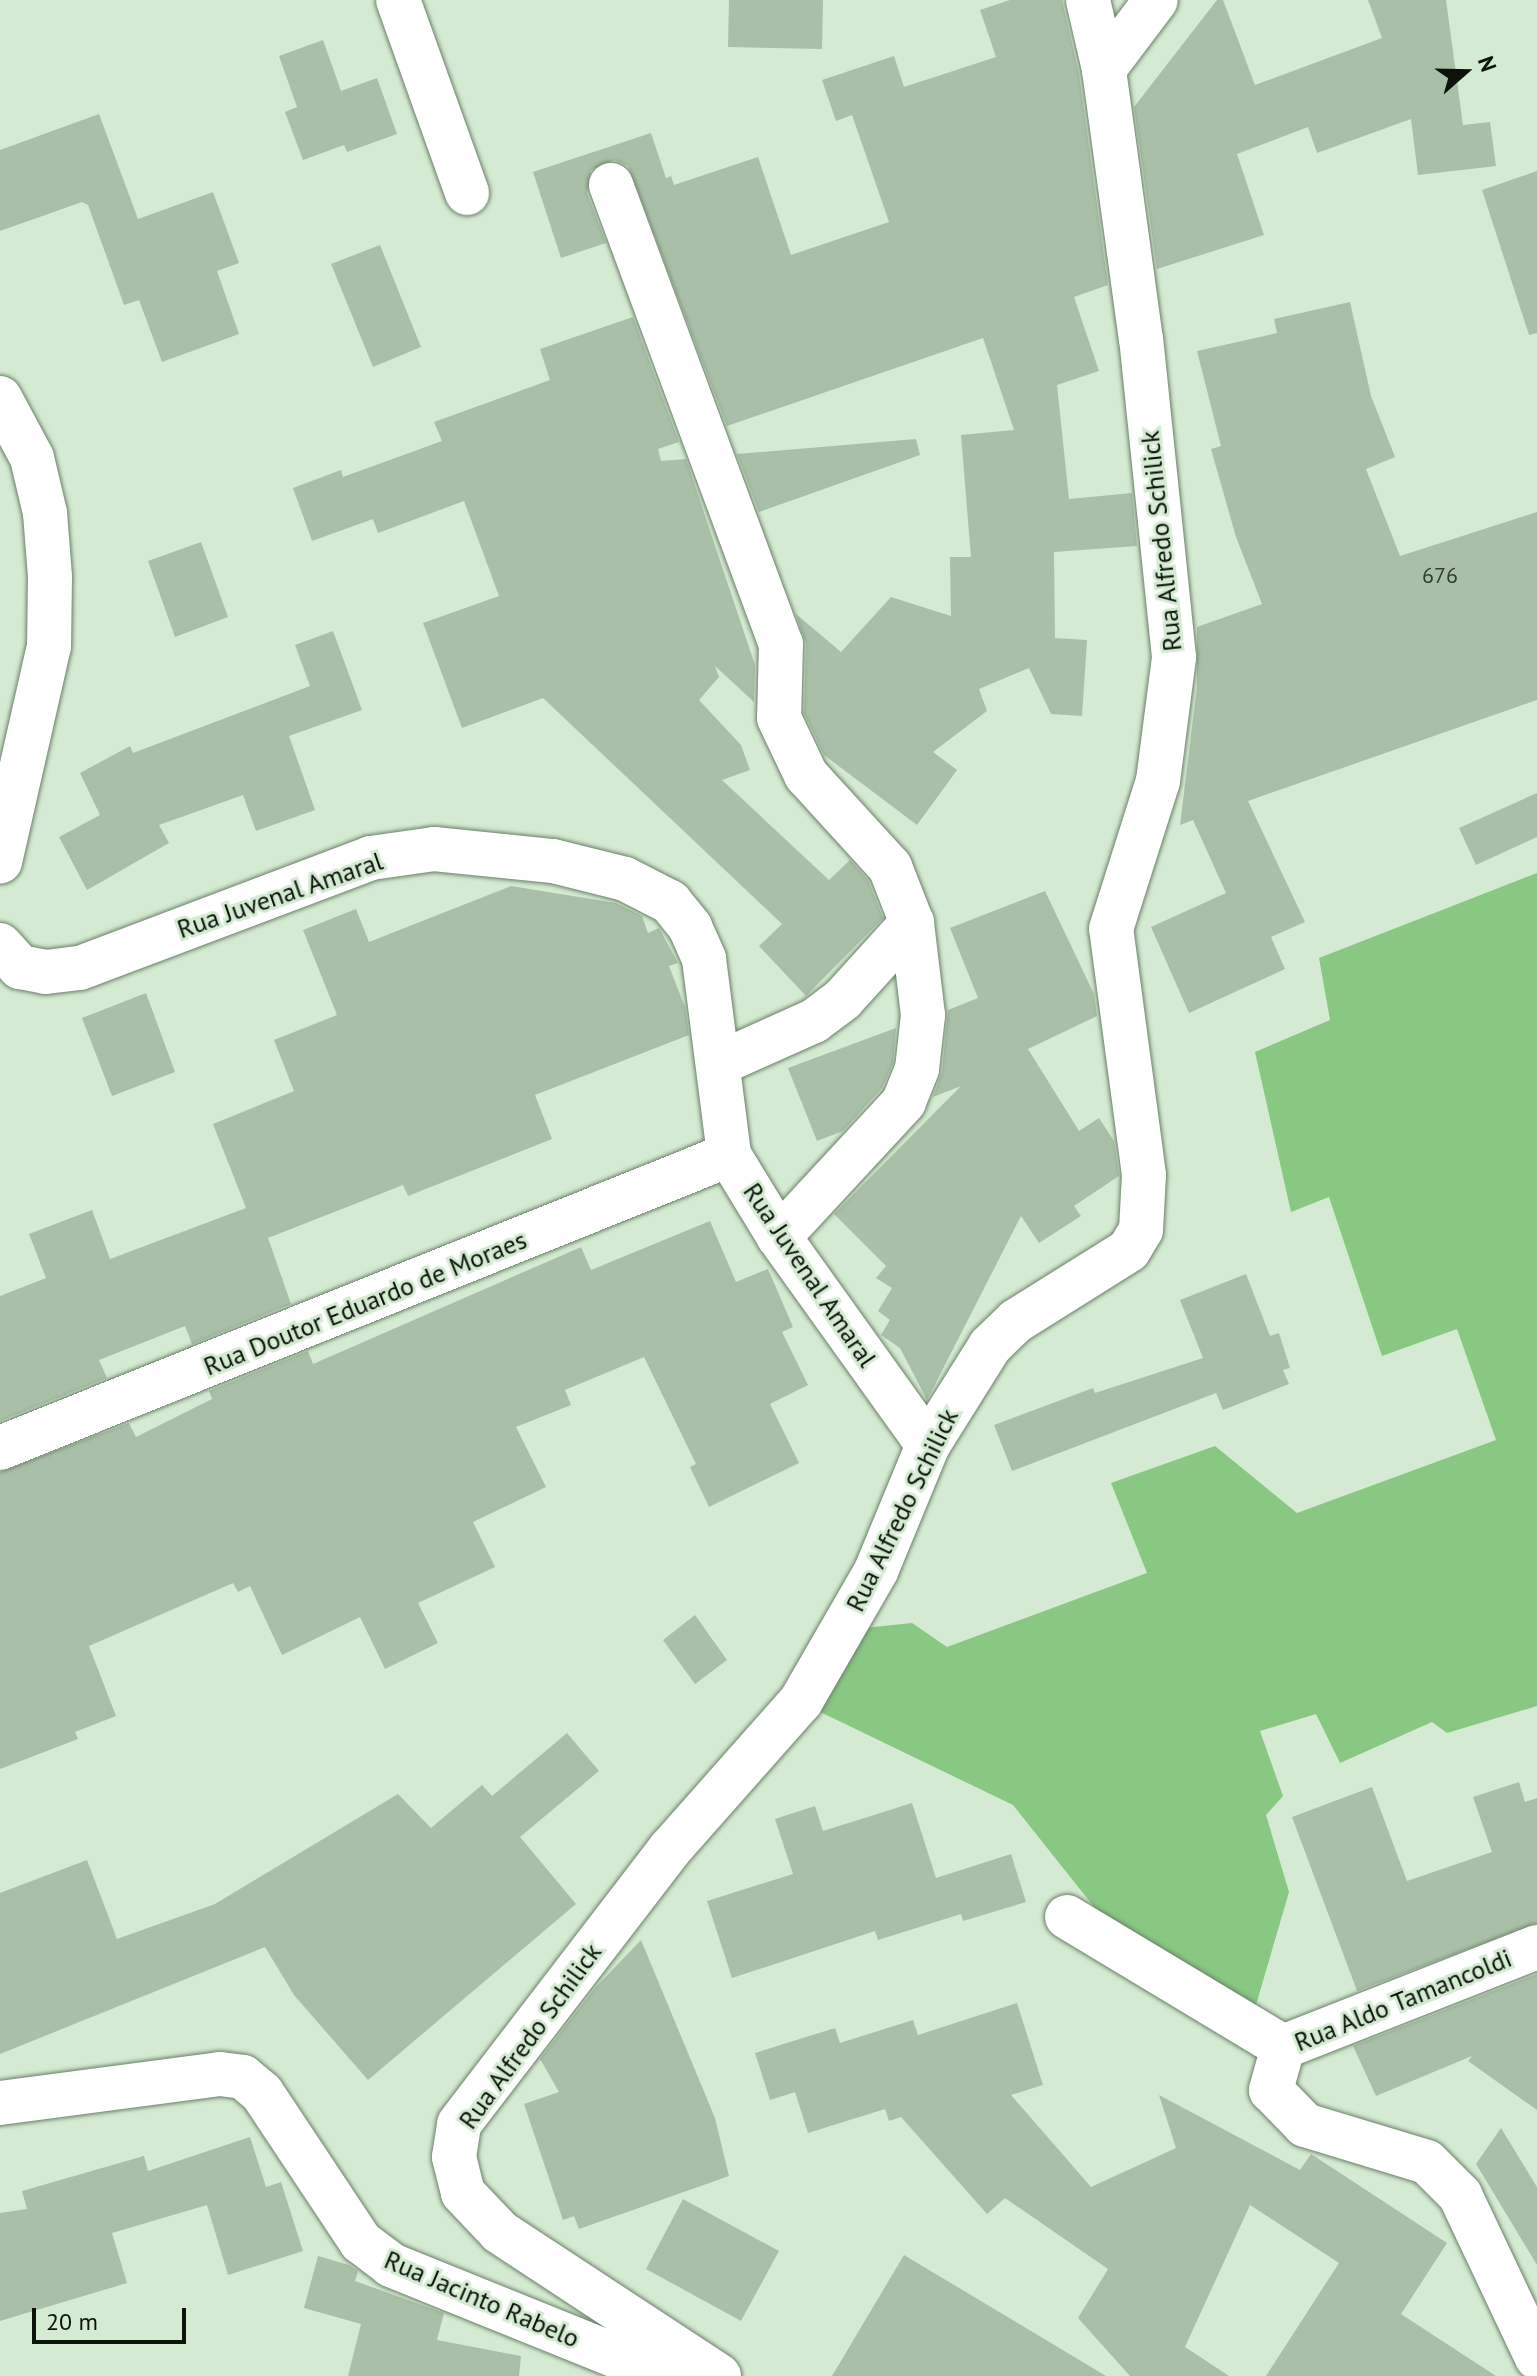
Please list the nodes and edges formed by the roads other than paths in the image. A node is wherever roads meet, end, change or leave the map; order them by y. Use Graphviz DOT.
graph roads {
  1 [pos="398,0"];
  2 [pos="1088,0"];
  3 [pos="1156,0"];
  4 [pos="1104,69"];
  5 [pos="611,185"];
  6 [pos="467,193"];
  7 [pos="0,398"];
  8 [pos="0,862"];
  9 [pos="912,923"];
  10 [pos="0,945"];
  11 [pos="720,1063"];
  12 [pos="729,1155"];
  13 [pos="779,1237"];
  14 [pos="928,1445"];
  15 [pos="0,1448"];
  16 [pos="1067,1917"];
  17 [pos="1537,1947"];
  18 [pos="1283,2047"];
  19 [pos="0,2103"];
  20 [pos="1537,2358"];
  21 [pos="666,2376"];
  22 [pos="719,2376"];
  1 -- 6 [label="street"];
  2 -- 4 [label="street, Rua Alfredo Schilick"];
  3 -- 4 [label="street"];
  4 -- 14 [label="street, Rua Alfredo Schilick"];
  5 -- 9 [label="street"];
  7 -- 8 [label="street"];
  9 -- 11 [label="street"];
  9 -- 13 [label="street"];
  10 -- 11 [label="street, Rua Juvenal Amaral"];
  11 -- 12 [label="street, Rua Juvenal Amaral"];
  12 -- 13 [label="street, Rua Juvenal Amaral"];
  12 -- 15 [label="street, Rua Doutor Eduardo de Moraes"];
  13 -- 14 [label="street, Rua Juvenal Amaral"];
  14 -- 22 [label="street, Rua Alfredo Schilick"];
  16 -- 18 [label="street"];
  17 -- 18 [label="street, Rua Aldo Tamancoldi"];
  18 -- 20 [label="street, Rua Aldo Tamancoldi"];
  19 -- 21 [label="street, Rua Jacinto Rabelo"];
}
